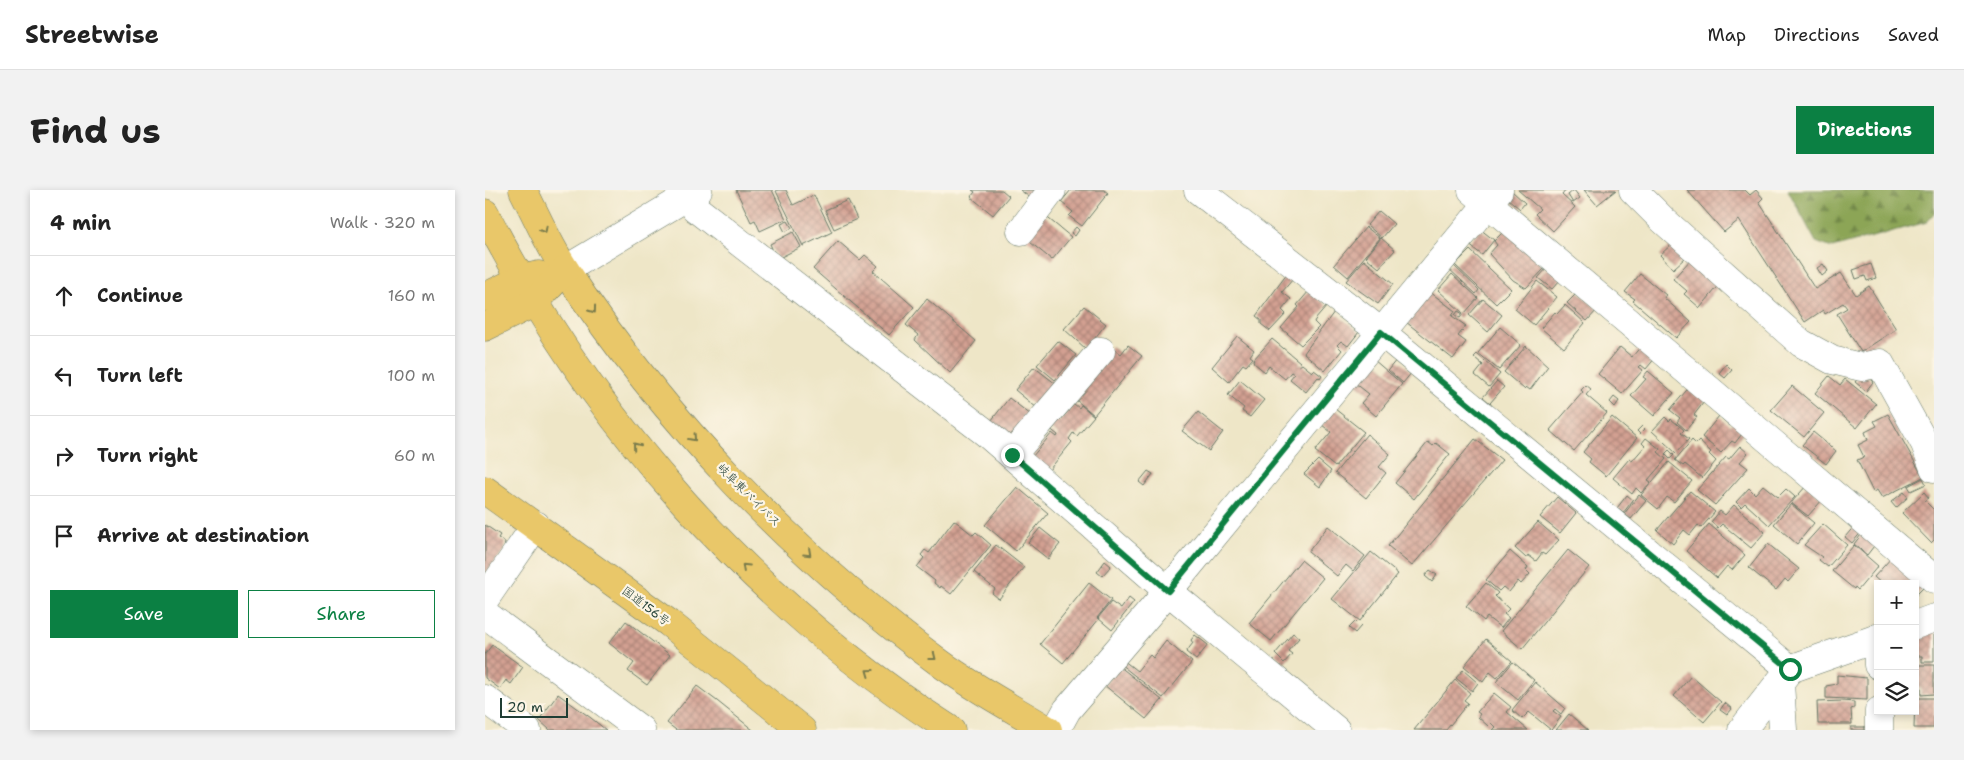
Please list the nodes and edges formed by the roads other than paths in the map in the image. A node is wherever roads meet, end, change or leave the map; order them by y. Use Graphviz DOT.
graph roads {
  1 [pos="523,190"];
  2 [pos="1052,190"];
  3 [pos="1198,190"];
  4 [pos="1633,190"];
  5 [pos="693,192"];
  6 [pos="1486,194"];
  7 [pos="485,213"];
  8 [pos="1021,231"];
  9 [pos="565,270"];
  10 [pos="521,279"];
  11 [pos="485,297"];
  12 [pos="534,303"];
  13 [pos="485,327"];
  14 [pos="1381,332"];
  15 [pos="1101,351"];
  16 [pos="1012,455"];
  17 [pos="1934,468"];
  18 [pos="485,490"];
  19 [pos="537,525"];
  20 [pos="1934,579"];
  21 [pos="1168,591"];
  22 [pos="485,599"];
  23 [pos="485,614"];
  24 [pos="1934,618"];
  25 [pos="1919,624"];
  26 [pos="1874,639"];
  27 [pos="1785,676"];
  28 [pos="486,702"];
  29 [pos="1879,715"];
  30 [pos="527,730"];
  31 [pos="641,730"];
  32 [pos="802,730"];
  33 [pos="951,730"];
  34 [pos="1048,730"];
  35 [pos="1056,730"];
  36 [pos="1336,730"];
  37 [pos="1742,730"];
  38 [pos="1783,730"];
  39 [pos="1879,730"];
  1 -- 9 [label="highway, 岐阜東バイパス, one-way"];
  2 -- 8 [label="street"];
  3 -- 14 [label="street"];
  4 -- 17 [label="street"];
  5 -- 9 [label="street"];
  5 -- 16 [label="street"];
  6 -- 14 [label="street"];
  6 -- 20 [label="street"];
  7 -- 10 [label="highway"];
  9 -- 10 [label="highway"];
  9 -- 12 [label="highway"];
  9 -- 34 [label="highway, 岐阜東バイパス, one-way"];
  10 -- 11 [label="highway"];
  10 -- 12 [label="highway"];
  12 -- 13 [label="highway"];
  33 -- 12 [label="highway, one-way"];
  14 -- 21 [label="street"];
  14 -- 27 [label="street"];
  15 -- 16 [label="street"];
  16 -- 21 [label="street"];
  18 -- 19 [label="highway, 国道156号"];
  19 -- 22 [label="street"];
  19 -- 32 [label="highway, 国道156号"];
  21 -- 35 [label="street"];
  21 -- 36 [label="street"];
  23 -- 31 [label="street"];
  24 -- 25 [label="street"];
  26 -- 27 [label="street"];
  27 -- 37 [label="street"];
  27 -- 38 [label="street"];
  28 -- 30 [label="street"];
  29 -- 39 [label="street"];
}
